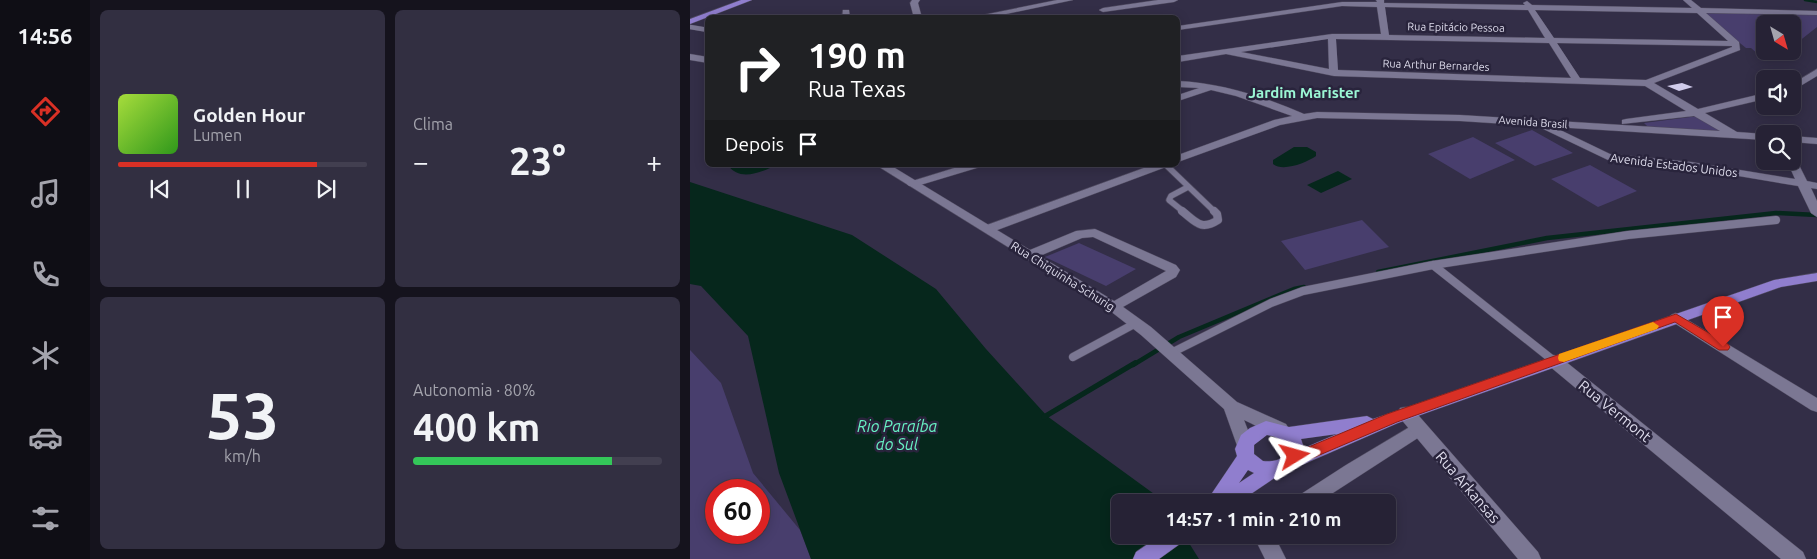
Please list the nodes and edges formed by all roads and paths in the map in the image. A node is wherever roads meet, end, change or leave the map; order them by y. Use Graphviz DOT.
graph roads {
  1 [pos="738,0"];
  2 [pos="748,0"];
  3 [pos="916,0"];
  4 [pos="1014,0"];
  5 [pos="1069,0"];
  6 [pos="1174,0"];
  7 [pos="1299,0"];
  8 [pos="1526,0"];
  9 [pos="1687,0"];
  10 [pos="1381,2"];
  11 [pos="1320,6"];
  12 [pos="1530,8"];
  13 [pos="1018,9"];
  14 [pos="1698,11"];
  15 [pos="1817,13"];
  16 [pos="917,15"];
  17 [pos="987,15"];
  18 [pos="1021,15"];
  19 [pos="1106,15"];
  20 [pos="690,20"];
  21 [pos="690,27"];
  22 [pos="1180,28"];
  23 [pos="705,30"];
  24 [pos="1332,36"];
  25 [pos="1385,37"];
  26 [pos="1550,40"];
  27 [pos="1736,46"];
  28 [pos="1227,52"];
  29 [pos="690,57"];
  30 [pos="1180,59"];
  31 [pos="705,60"];
  32 [pos="1817,72"];
  33 [pos="1334,73"];
  34 [pos="1577,80"];
  35 [pos="1801,82"];
  36 [pos="1647,83"];
  37 [pos="1180,84"];
  38 [pos="1212,86"];
  39 [pos="1180,97"];
  40 [pos="1756,98"];
  41 [pos="1698,112"];
  42 [pos="1300,116"];
  43 [pos="1537,122"];
  44 [pos="1595,126"];
  45 [pos="1734,135"];
  46 [pos="1756,136"];
  47 [pos="1801,140"];
  48 [pos="1817,141"];
  49 [pos="1180,158"];
  50 [pos="885,167"];
  51 [pos="969,167"];
  52 [pos="1157,167"];
  53 [pos="1168,167"];
  54 [pos="1797,170"];
  55 [pos="913,184"];
  56 [pos="1804,184"];
  57 [pos="1817,186"];
  58 [pos="1188,187"];
  59 [pos="1816,211"];
  60 [pos="1776,220"];
  61 [pos="988,229"];
  62 [pos="1030,255"];
  63 [pos="1434,265"];
  64 [pos="1817,277"];
  65 [pos="1114,307"];
  66 [pos="1676,318"];
  67 [pos="1141,327"];
  68 [pos="1168,350"];
  69 [pos="1073,357"];
  70 [pos="1554,361"];
  71 [pos="1231,406"];
  72 [pos="1817,406"];
  73 [pos="1399,416"];
  74 [pos="1418,429"];
  75 [pos="1285,432"];
  76 [pos="1246,452"];
  77 [pos="1291,461"];
  78 [pos="1274,469"];
  79 [pos="1220,494"];
  80 [pos="1237,494"];
  81 [pos="1318,494"];
  82 [pos="1164,544"];
  83 [pos="1268,544"];
  84 [pos="1143,559"];
  85 [pos="1276,559"];
  86 [pos="1531,559"];
  87 [pos="1796,559"];
  1 -- 20 [label="main road"];
  2 -- 20 [label="main road"];
  3 -- 16 [label="street"];
  4 -- 13 [label="street"];
  5 -- 13 [label="street"];
  6 -- 19 [label="street"];
  7 -- 11 [label="street"];
  8 -- 12 [label="street"];
  9 -- 14 [label="street"];
  10 -- 11 [label="street"];
  10 -- 12 [label="street"];
  10 -- 25 [label="street"];
  11 -- 22 [label="street"];
  12 -- 14 [label="street"];
  12 -- 26 [label="street"];
  13 -- 17 [label="street"];
  13 -- 18 [label="street"];
  14 -- 15 [label="street"];
  14 -- 27 [label="street"];
  21 -- 23 [label="lane"];
  24 -- 25 [label="street, Rua Epitácio Pessoa"];
  24 -- 28 [label="street, Rua Epitácio Pessoa"];
  24 -- 33 [label="street"];
  25 -- 26 [label="street, Rua Epitácio Pessoa"];
  26 -- 27 [label="street, Rua Epitácio Pessoa"];
  26 -- 34 [label="street"];
  27 -- 36 [label="street"];
  28 -- 30 [label="street, Rua Epitácio Pessoa"];
  28 -- 33 [label="street, Rua Arthur Bernardes"];
  29 -- 31 [label="street"];
  32 -- 35 [label="street"];
  33 -- 34 [label="street, Rua Arthur Bernardes"];
  34 -- 36 [label="street, Rua Arthur Bernardes"];
  36 -- 41 [label="street"];
  37 -- 38 [label="street"];
  38 -- 39 [label="street"];
  38 -- 42 [label="street"];
  40 -- 41 [label="street"];
  41 -- 44 [label="street"];
  41 -- 45 [label="street"];
  42 -- 43 [label="street, Avenida Brasil"];
  42 -- 49 [label="street"];
  43 -- 44 [label="street, Avenida Brasil"];
  43 -- 56 [label="street, Avenida Estados Unidos"];
  44 -- 45 [label="street, Avenida Brasil"];
  45 -- 46 [label="street, Avenida Brasil"];
  47 -- 48 [label="street"];
  50 -- 55 [label="street, Rua Chiquinha Schurig"];
  51 -- 55 [label="street"];
  52 -- 61 [label="street"];
  53 -- 58 [label="lane"];
  54 -- 56 [label="street"];
  55 -- 61 [label="street, Rua Chiquinha Schurig"];
  56 -- 57 [label="street, Avenida Estados Unidos"];
  56 -- 59 [label="street"];
  58 -- 58 [label="lane"];
  60 -- 63 [label="lane"];
  61 -- 62 [label="street, Rua Chiquinha Schurig"];
  62 -- 65 [label="street, Rua Chiquinha Schurig"];
  62 -- 65 [label="street"];
  63 -- 68 [label="lane"];
  63 -- 70 [label="lane, Rua Vermont"];
  64 -- 66 [label="main road"];
  65 -- 67 [label="street, Rua Chiquinha Schurig"];
  66 -- 70 [label="main road"];
  66 -- 72 [label="street"];
  67 -- 68 [label="street, Rua Chiquinha Schurig"];
  67 -- 69 [label="lane"];
  68 -- 71 [label="street, Rua Chiquinha Schurig"];
  70 -- 73 [label="main road"];
  70 -- 87 [label="street, Rua Vermont"];
  71 -- 75 [label="street, Rua Chiquinha Schurig"];
  71 -- 76 [label="street, Rua Chiquinha Schurig"];
  73 -- 74 [label="street, Rua Arkansas"];
  73 -- 75 [label="main road"];
  73 -- 77 [label="main road"];
  74 -- 81 [label="street"];
  74 -- 86 [label="street, Rua Arkansas"];
  75 -- 76 [label="main road"];
  75 -- 77 [label="main road"];
  76 -- 78 [label="main road"];
  76 -- 79 [label="main road"];
  77 -- 78 [label="main road"];
  78 -- 80 [label="main road"];
  82 -- 84 [label="main road"];
  83 -- 85 [label="street"];
}
